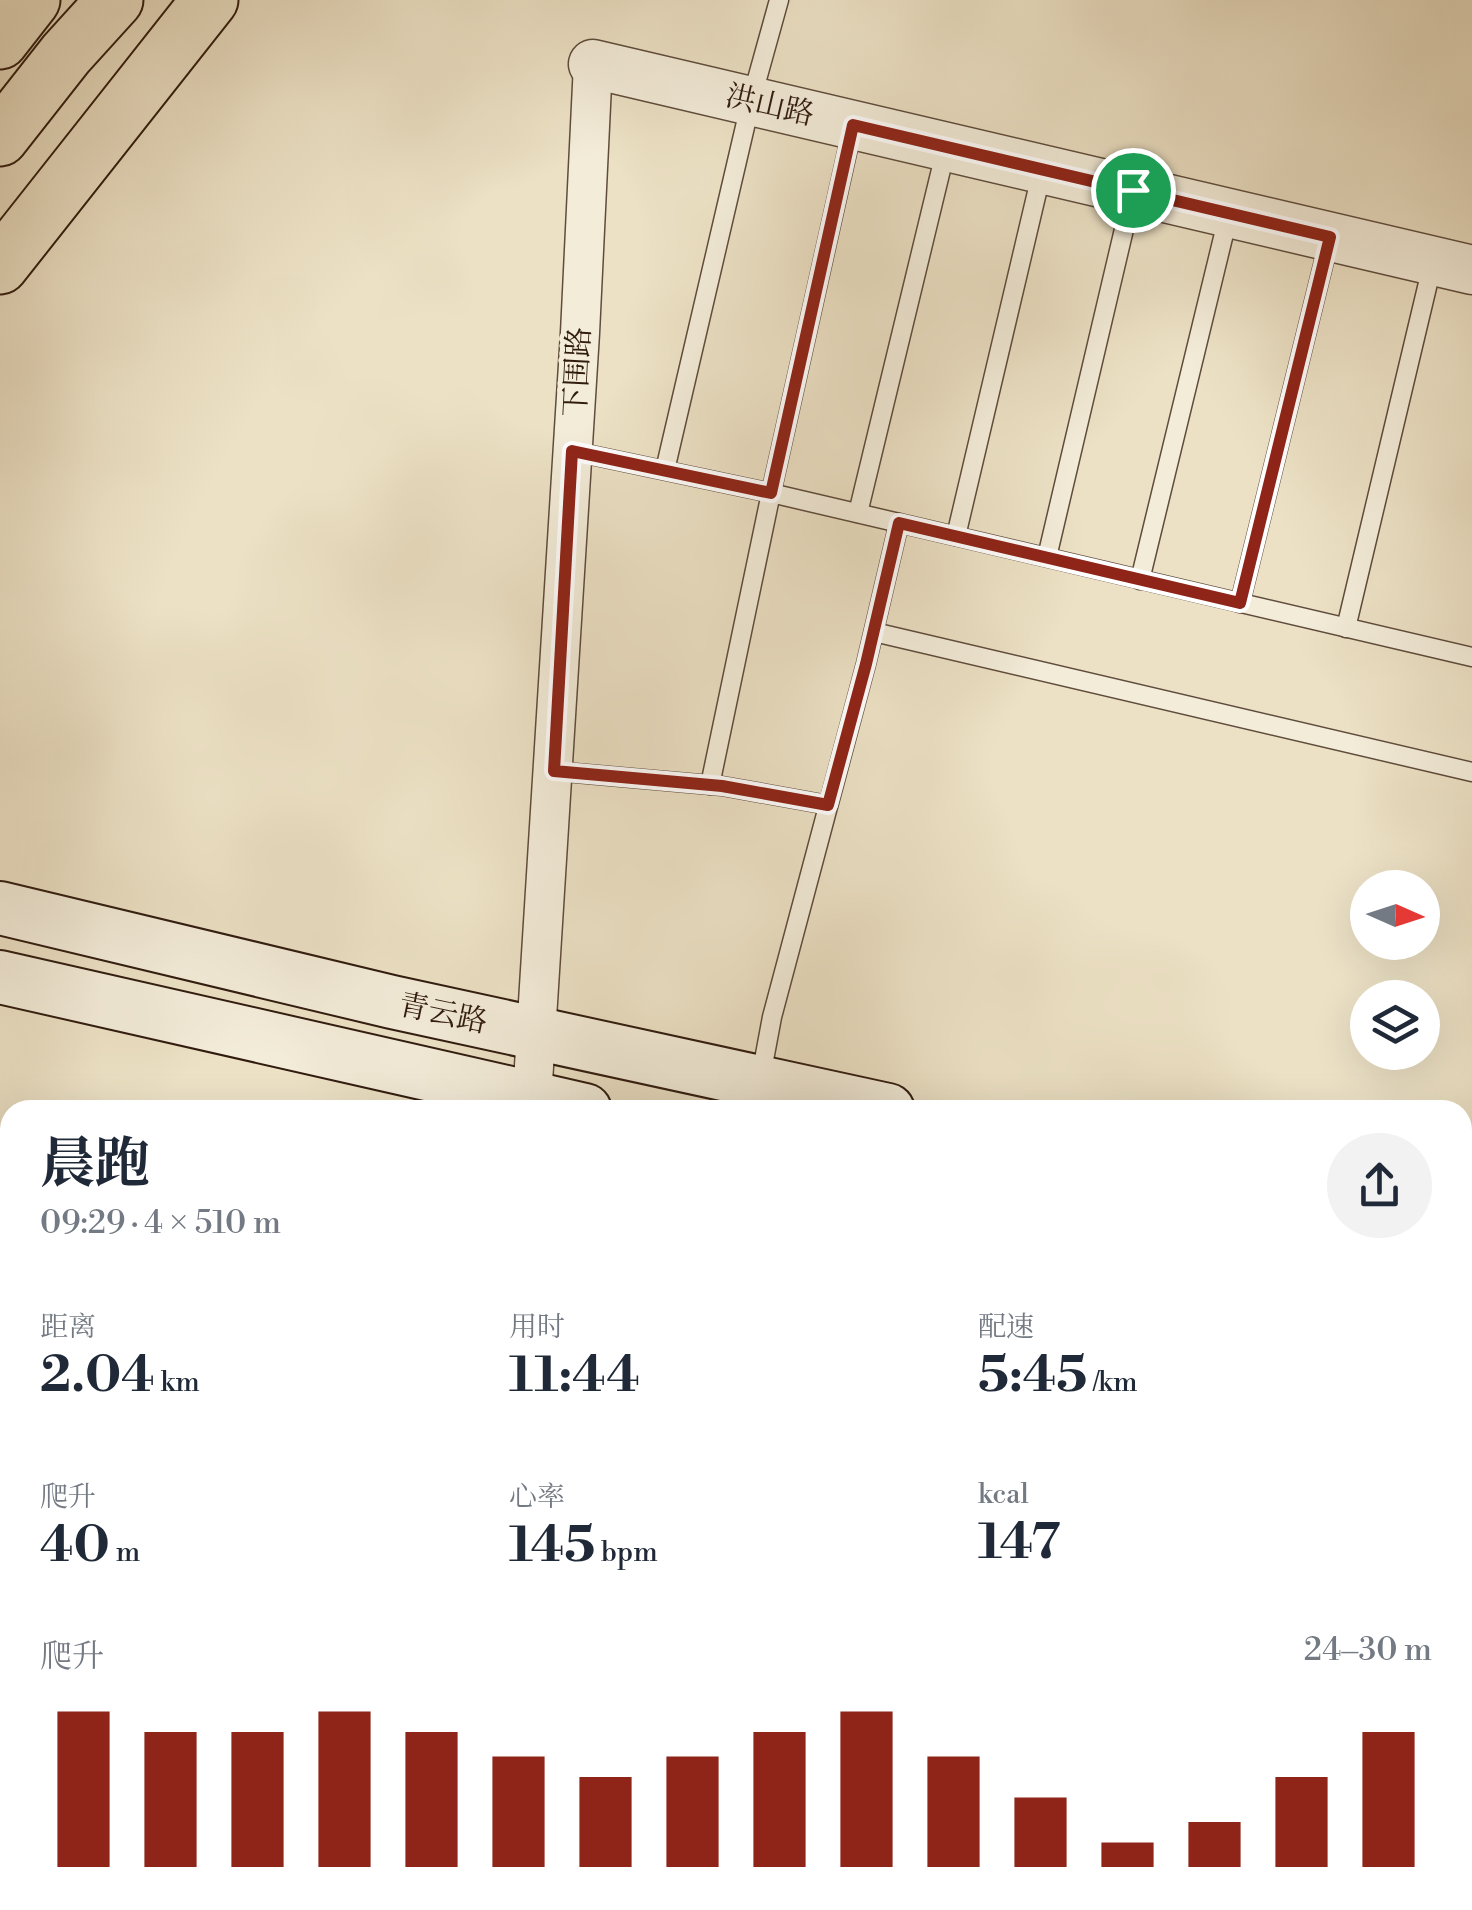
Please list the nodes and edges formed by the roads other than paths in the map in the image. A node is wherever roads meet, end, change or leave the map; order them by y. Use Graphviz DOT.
graph roads {
  1 [pos="115,0"];
  2 [pos="210,0"];
  3 [pos="780,0"];
  4 [pos="42,26"];
  5 [pos="593,64"];
  6 [pos="0,89"];
  7 [pos="751,101"];
  8 [pos="853,125"];
  9 [pos="0,138"];
  10 [pos="946,148"];
  11 [pos="1042,170"];
  12 [pos="1133,190"];
  13 [pos="1229,213"];
  14 [pos="1330,237"];
  15 [pos="0,266"];
  16 [pos="1452,266"];
  17 [pos="572,451"];
  18 [pos="665,470"];
  19 [pos="771,493"];
  20 [pos="858,513"];
  21 [pos="899,523"];
  22 [pos="956,536"];
  23 [pos="1046,557"];
  24 [pos="1140,580"];
  25 [pos="1240,603"];
  26 [pos="1346,628"];
  27 [pos="874,632"];
  28 [pos="1472,657"];
  29 [pos="554,771"];
  30 [pos="1472,772"];
  31 [pos="710,785"];
  32 [pos="828,805"];
  33 [pos="0,908"];
  34 [pos="0,977"];
  35 [pos="537,1033"];
  36 [pos="760,1082"];
  37 [pos="532,1098"];
  38 [pos="541,1100"];
  39 [pos="842,1100"];
  1 -- 4 [label="highway"];
  2 -- 15 [label="highway"];
  3 -- 7 [label="lane"];
  4 -- 6 [label="highway"];
  4 -- 9 [label="highway"];
  5 -- 7 [label="street, 洪山路"];
  5 -- 17 [label="street, 下围路"];
  7 -- 8 [label="street, 洪山路"];
  7 -- 18 [label="lane"];
  8 -- 10 [label="street, 洪山路"];
  8 -- 19 [label="lane"];
  10 -- 11 [label="street, 洪山路"];
  10 -- 20 [label="lane"];
  11 -- 12 [label="street, 洪山路"];
  11 -- 22 [label="lane"];
  12 -- 13 [label="street, 洪山路"];
  12 -- 23 [label="lane"];
  13 -- 14 [label="street, 洪山路"];
  13 -- 24 [label="lane"];
  14 -- 16 [label="street, 洪山路"];
  14 -- 25 [label="lane"];
  16 -- 26 [label="lane"];
  17 -- 18 [label="lane"];
  17 -- 29 [label="street, 下围路"];
  18 -- 19 [label="lane"];
  19 -- 20 [label="lane"];
  19 -- 31 [label="lane"];
  20 -- 21 [label="lane"];
  21 -- 22 [label="lane"];
  21 -- 27 [label="lane"];
  22 -- 23 [label="lane"];
  23 -- 24 [label="lane"];
  24 -- 25 [label="lane"];
  25 -- 26 [label="lane"];
  26 -- 28 [label="lane"];
  27 -- 30 [label="lane"];
  27 -- 32 [label="lane"];
  29 -- 31 [label="lane"];
  29 -- 35 [label="street, 下围路"];
  31 -- 32 [label="lane"];
  32 -- 36 [label="lane"];
  33 -- 35 [label="main road, 青云路"];
  34 -- 37 [label="main road, 青云路"];
  35 -- 36 [label="main road, 青云路"];
  35 -- 37 [label="street, 下围路"];
  36 -- 39 [label="main road, 青云路"];
  37 -- 38 [label="main road, 青云路"];
}
